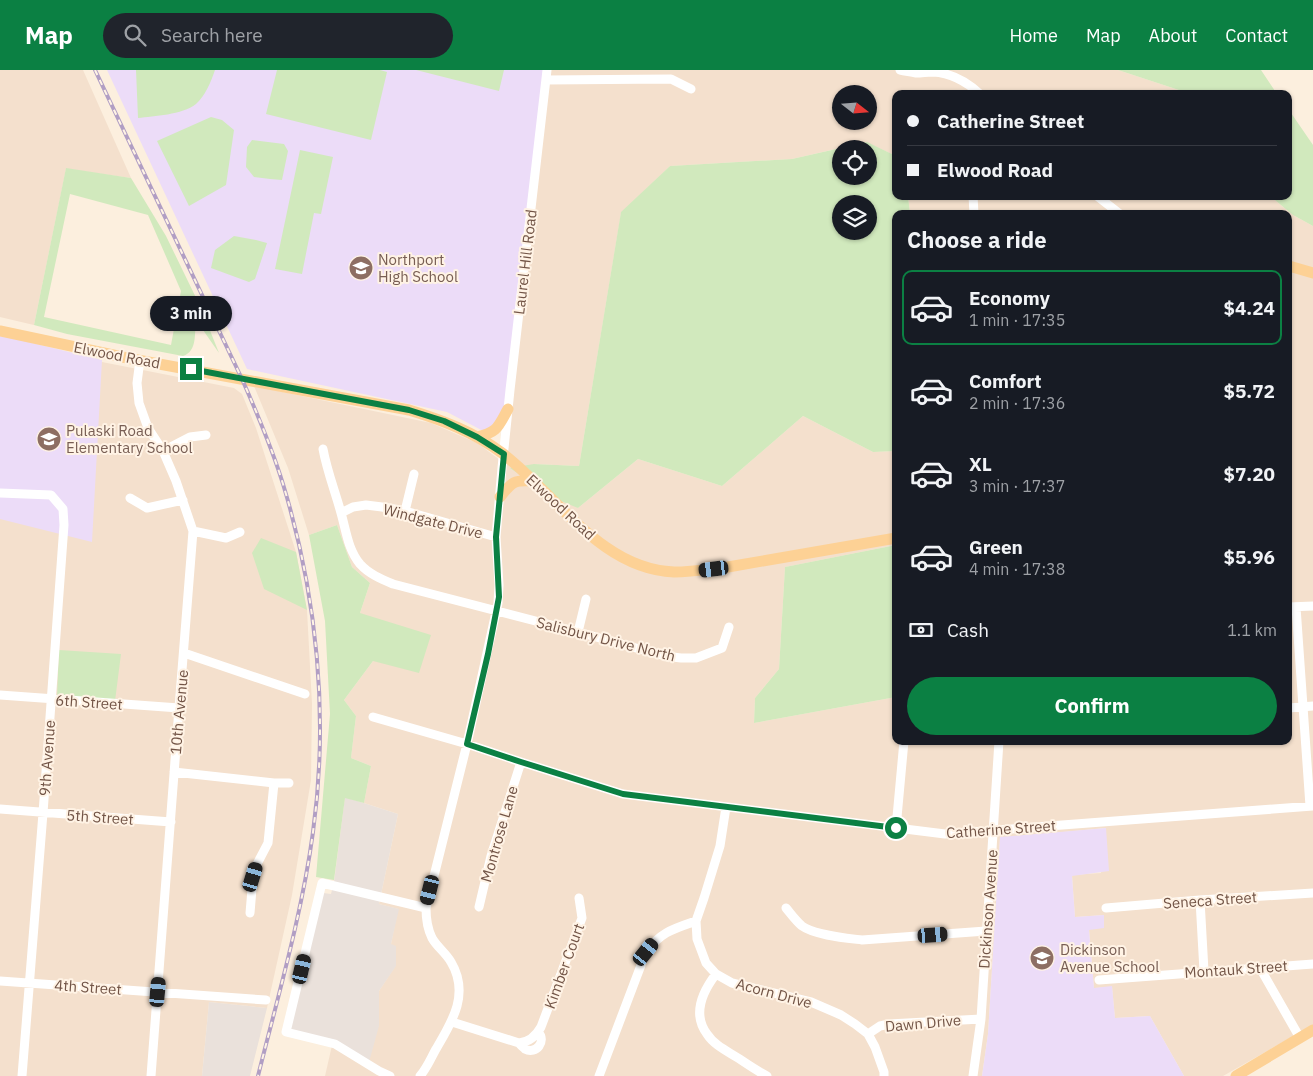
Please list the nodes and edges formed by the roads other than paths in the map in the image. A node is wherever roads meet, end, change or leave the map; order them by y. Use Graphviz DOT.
graph roads {
  1 [pos="547,70"];
  2 [pos="900,70"];
  3 [pos="546,80"];
  4 [pos="691,89"];
  5 [pos="975,90"];
  6 [pos="1102,200"];
  7 [pos="1115,210"];
  8 [pos="1292,267"];
  9 [pos="1313,273"];
  10 [pos="0,331"];
  11 [pos="140,360"];
  12 [pos="508,409"];
  13 [pos="206,435"];
  14 [pos="477,437"];
  15 [pos="323,449"];
  16 [pos="163,451"];
  17 [pos="504,454"];
  18 [pos="414,474"];
  19 [pos="532,481"];
  20 [pos="0,494"];
  21 [pos="500,497"];
  22 [pos="130,498"];
  23 [pos="183,500"];
  24 [pos="405,511"];
  25 [pos="341,512"];
  26 [pos="193,532"];
  27 [pos="240,532"];
  28 [pos="496,537"];
  29 [pos="892,539"];
  30 [pos="586,599"];
  31 [pos="1313,606"];
  32 [pos="1292,607"];
  33 [pos="497,610"];
  34 [pos="729,627"];
  35 [pos="578,632"];
  36 [pos="184,653"];
  37 [pos="305,694"];
  38 [pos="0,695"];
  39 [pos="51,699"];
  40 [pos="1302,706"];
  41 [pos="1313,706"];
  42 [pos="179,708"];
  43 [pos="1292,708"];
  44 [pos="373,717"];
  45 [pos="467,744"];
  46 [pos="904,745"];
  47 [pos="999,745"];
  48 [pos="521,762"];
  49 [pos="174,772"];
  50 [pos="274,783"];
  51 [pos="289,783"];
  52 [pos="1312,806"];
  53 [pos="726,807"];
  54 [pos="0,809"];
  55 [pos="43,813"];
  56 [pos="170,822"];
  57 [pos="896,828"];
  58 [pos="993,831"];
  59 [pos="1313,893"];
  60 [pos="579,898"];
  61 [pos="1200,900"];
  62 [pos="479,907"];
  63 [pos="426,908"];
  64 [pos="786,908"];
  65 [pos="1106,908"];
  66 [pos="250,913"];
  67 [pos="696,921"];
  68 [pos="986,931"];
  69 [pos="1313,964"];
  70 [pos="1260,968"];
  71 [pos="1204,971"];
  72 [pos="716,974"];
  73 [pos="1099,980"];
  74 [pos="0,981"];
  75 [pos="30,983"];
  76 [pos="158,992"];
  77 [pos="266,1000"];
  78 [pos="981,1019"];
  79 [pos="452,1022"];
  80 [pos="1313,1030"];
  81 [pos="868,1034"];
  82 [pos="1300,1038"];
  83 [pos="22,1076"];
  84 [pos="151,1076"];
  85 [pos="390,1076"];
  86 [pos="420,1076"];
  87 [pos="598,1076"];
  88 [pos="767,1076"];
  89 [pos="884,1076"];
  90 [pos="973,1076"];
  91 [pos="1236,1076"];
  1 -- 3 [label="street, Laurel Hill Road"];
  2 -- 5 [label="street"];
  3 -- 4 [label="street"];
  3 -- 12 [label="street, Laurel Hill Road"];
  6 -- 7 [label="street"];
  8 -- 9 [label="main road"];
  10 -- 11 [label="main road, Elwood Road"];
  11 -- 14 [label="main road, Elwood Road"];
  11 -- 16 [label="street, 10th Avenue"];
  12 -- 14 [label="main road"];
  12 -- 17 [label="street, Laurel Hill Road"];
  13 -- 16 [label="street"];
  14 -- 17 [label="main road, Elwood Road"];
  15 -- 25 [label="street, Salisbury Drive North"];
  16 -- 23 [label="street, 10th Avenue"];
  17 -- 19 [label="main road, Elwood Road"];
  17 -- 21 [label="street, Laurel Hill Road"];
  18 -- 24 [label="street"];
  19 -- 21 [label="main road"];
  19 -- 29 [label="main road, Elwood Road"];
  20 -- 39 [label="street, 9th Avenue"];
  21 -- 28 [label="street, Laurel Hill Road"];
  22 -- 23 [label="street"];
  23 -- 26 [label="street, 10th Avenue"];
  24 -- 25 [label="street, Windgate Drive"];
  24 -- 28 [label="street, Windgate Drive"];
  25 -- 33 [label="street, Salisbury Drive North"];
  26 -- 27 [label="street"];
  26 -- 36 [label="street, 10th Avenue"];
  28 -- 33 [label="street, Laurel Hill Road"];
  30 -- 35 [label="street"];
  31 -- 32 [label="street"];
  32 -- 40 [label="street"];
  33 -- 35 [label="street, Salisbury Drive North"];
  33 -- 45 [label="street, Laurel Hill Road"];
  34 -- 35 [label="street, Salisbury Drive North"];
  36 -- 37 [label="street"];
  36 -- 42 [label="street, 10th Avenue"];
  38 -- 39 [label="street, 6th Street"];
  39 -- 42 [label="street, 6th Street"];
  39 -- 55 [label="street, 9th Avenue"];
  40 -- 41 [label="street"];
  40 -- 43 [label="street"];
  40 -- 52 [label="street"];
  42 -- 49 [label="street, 10th Avenue"];
  44 -- 45 [label="street, Catherine Street"];
  45 -- 48 [label="street, Catherine Street"];
  45 -- 63 [label="street, Laurel Hill Road"];
  46 -- 57 [label="street"];
  47 -- 58 [label="street, Dickinson Avenue"];
  48 -- 53 [label="street, Catherine Street"];
  48 -- 62 [label="street, Montrose Lane"];
  49 -- 50 [label="street"];
  49 -- 56 [label="street, 10th Avenue"];
  50 -- 51 [label="street"];
  50 -- 66 [label="street"];
  52 -- 58 [label="street, Catherine Street"];
  53 -- 57 [label="street, Catherine Street"];
  53 -- 67 [label="street, Acorn Drive"];
  54 -- 55 [label="street, 5th Street"];
  55 -- 56 [label="street, 5th Street"];
  55 -- 75 [label="street, 9th Avenue"];
  56 -- 76 [label="street, 10th Avenue"];
  57 -- 58 [label="street, Catherine Street"];
  58 -- 68 [label="street, Dickinson Avenue"];
  59 -- 61 [label="street, Seneca Street"];
  60 -- 79 [label="street, Kimber Court"];
  61 -- 65 [label="street, Seneca Street"];
  61 -- 71 [label="street"];
  63 -- 79 [label="street"];
  63 -- 85 [label="street"];
  64 -- 68 [label="street"];
  67 -- 72 [label="street, Acorn Drive"];
  67 -- 87 [label="street"];
  68 -- 78 [label="street, Dickinson Avenue"];
  69 -- 70 [label="street, Montauk Street"];
  70 -- 71 [label="street, Montauk Street"];
  70 -- 82 [label="street"];
  71 -- 73 [label="street, Montauk Street"];
  72 -- 81 [label="street, Acorn Drive"];
  72 -- 88 [label="street"];
  74 -- 75 [label="street, 4th Street"];
  75 -- 76 [label="street, 4th Street"];
  75 -- 83 [label="street, 9th Avenue"];
  76 -- 77 [label="street, 4th Street"];
  76 -- 84 [label="street, 10th Avenue"];
  78 -- 81 [label="street, Dawn Drive"];
  78 -- 90 [label="street, Dickinson Avenue"];
  79 -- 86 [label="street"];
  80 -- 82 [label="main road"];
  81 -- 89 [label="street, Acorn Drive"];
  82 -- 91 [label="main road"];
}
